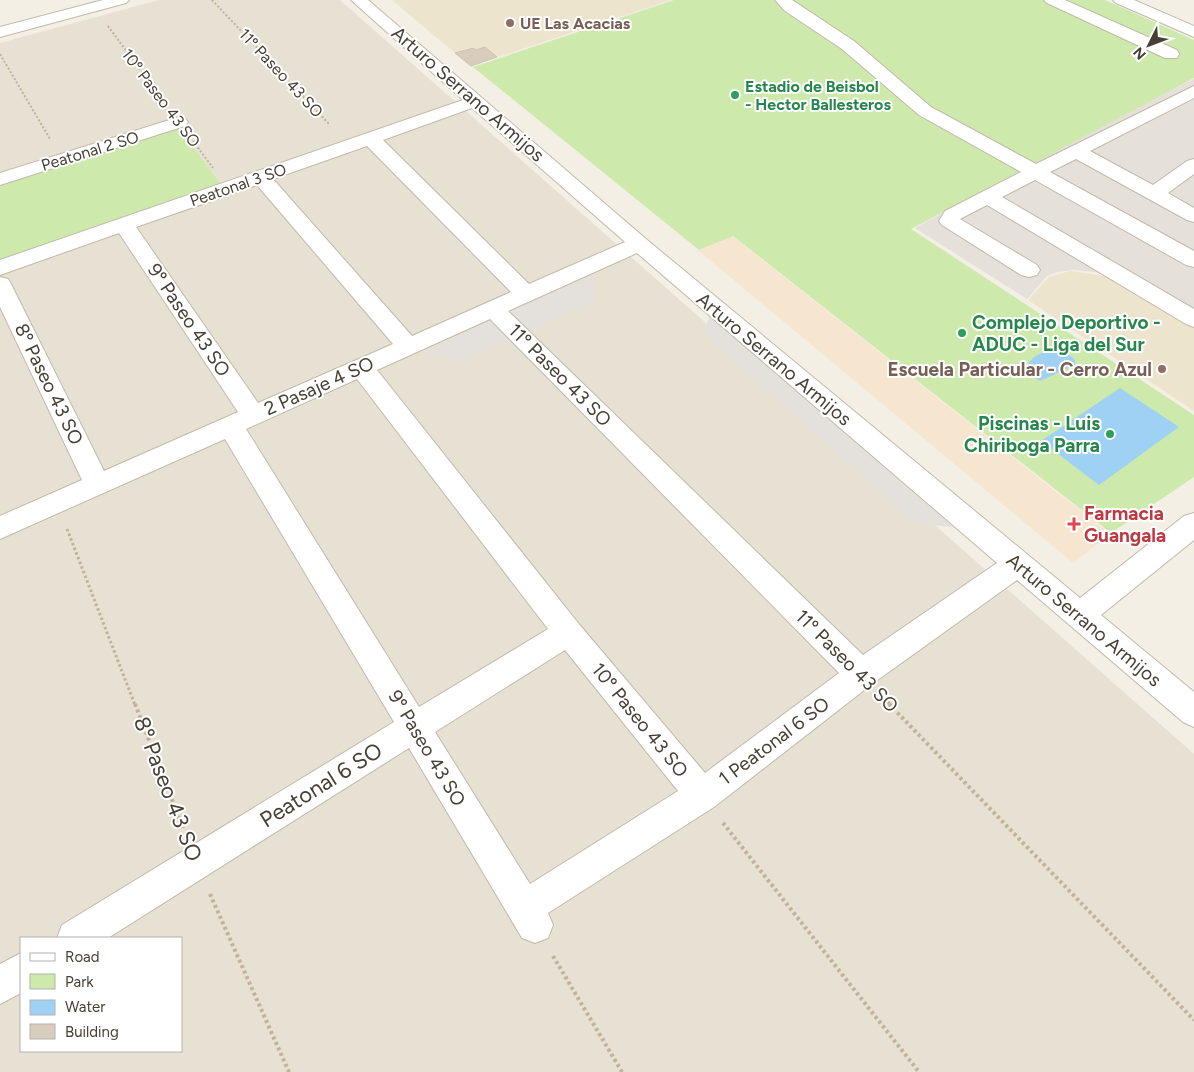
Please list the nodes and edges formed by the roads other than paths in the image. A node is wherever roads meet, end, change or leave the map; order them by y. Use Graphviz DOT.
graph roads {
  1 [pos="121,0"];
  2 [pos="359,0"];
  3 [pos="783,0"];
  4 [pos="1052,0"];
  5 [pos="1121,0"];
  6 [pos="0,32"];
  7 [pos="1194,32"];
  8 [pos="1171,54"];
  9 [pos="1194,91"];
  10 [pos="476,102"];
  11 [pos="179,122"];
  12 [pos="370,138"];
  13 [pos="1076,151"];
  14 [pos="1194,166"];
  15 [pos="1037,171"];
  16 [pos="261,177"];
  17 [pos="0,179"];
  18 [pos="1154,194"];
  19 [pos="988,196"];
  20 [pos="1194,216"];
  21 [pos="124,225"];
  22 [pos="638,244"];
  23 [pos="1194,260"];
  24 [pos="0,268"];
  25 [pos="1029,270"];
  26 [pos="0,284"];
  27 [pos="526,294"];
  28 [pos="493,309"];
  29 [pos="1194,319"];
  30 [pos="408,346"];
  31 [pos="361,367"];
  32 [pos="242,420"];
  33 [pos="97,484"];
  34 [pos="1194,524"];
  35 [pos="0,528"];
  36 [pos="1017,564"];
  37 [pos="1078,616"];
  38 [pos="568,632"];
  39 [pos="861,674"];
  40 [pos="1194,712"];
  41 [pos="415,727"];
  42 [pos="702,795"];
  43 [pos="529,916"];
  44 [pos="77,937"];
  45 [pos="20,973"];
  46 [pos="0,985"];
  1 -- 6 [label="street"];
  2 -- 10 [label="street, Arturo Serrano Armijos"];
  3 -- 15 [label="street"];
  4 -- 8 [label="street"];
  5 -- 7 [label="street"];
  9 -- 13 [label="street"];
  10 -- 12 [label="street, Peatonal 3 SO"];
  10 -- 22 [label="street, Arturo Serrano Armijos"];
  11 -- 17 [label="street, Peatonal 2 SO"];
  12 -- 16 [label="street, Peatonal 3 SO"];
  12 -- 27 [label="street, 11º Paseo 43 SO"];
  13 -- 15 [label="street"];
  13 -- 18 [label="street"];
  14 -- 18 [label="street"];
  15 -- 19 [label="street"];
  15 -- 23 [label="street"];
  16 -- 21 [label="street, Peatonal 3 SO"];
  16 -- 30 [label="street"];
  18 -- 20 [label="street"];
  19 -- 25 [label="street"];
  19 -- 29 [label="street"];
  21 -- 24 [label="street, Peatonal 3 SO"];
  21 -- 32 [label="street, 9º Paseo 43 SO"];
  22 -- 27 [label="street, 2 Pasaje 4 SO"];
  22 -- 36 [label="street, Arturo Serrano Armijos"];
  26 -- 33 [label="street, 8º Paseo 43 SO"];
  27 -- 28 [label="street, 2 Pasaje 4 SO"];
  28 -- 30 [label="street, 2 Pasaje 4 SO"];
  28 -- 39 [label="street, 11º Paseo 43 SO"];
  30 -- 31 [label="street, 2 Pasaje 4 SO"];
  31 -- 32 [label="street, 2 Pasaje 4 SO"];
  31 -- 38 [label="street, 10º Paseo 43 SO"];
  32 -- 33 [label="street, 2 Pasaje 4 SO"];
  32 -- 41 [label="street, 9º Paseo 43 SO"];
  33 -- 35 [label="street, 2 Pasaje 4 SO"];
  34 -- 37 [label="street"];
  36 -- 37 [label="street, Arturo Serrano Armijos"];
  36 -- 39 [label="street, 1 Peatonal 6 SO"];
  37 -- 40 [label="street, Arturo Serrano Armijos"];
  38 -- 41 [label="street, Peatonal 6 SO"];
  38 -- 42 [label="street, 10º Paseo 43 SO"];
  39 -- 42 [label="street, 1 Peatonal 6 SO"];
  41 -- 43 [label="street, 9º Paseo 43 SO"];
  41 -- 44 [label="street, Peatonal 6 SO"];
  42 -- 43 [label="street, 1 Peatonal 6 SO"];
  45 -- 46 [label="street"];
}
